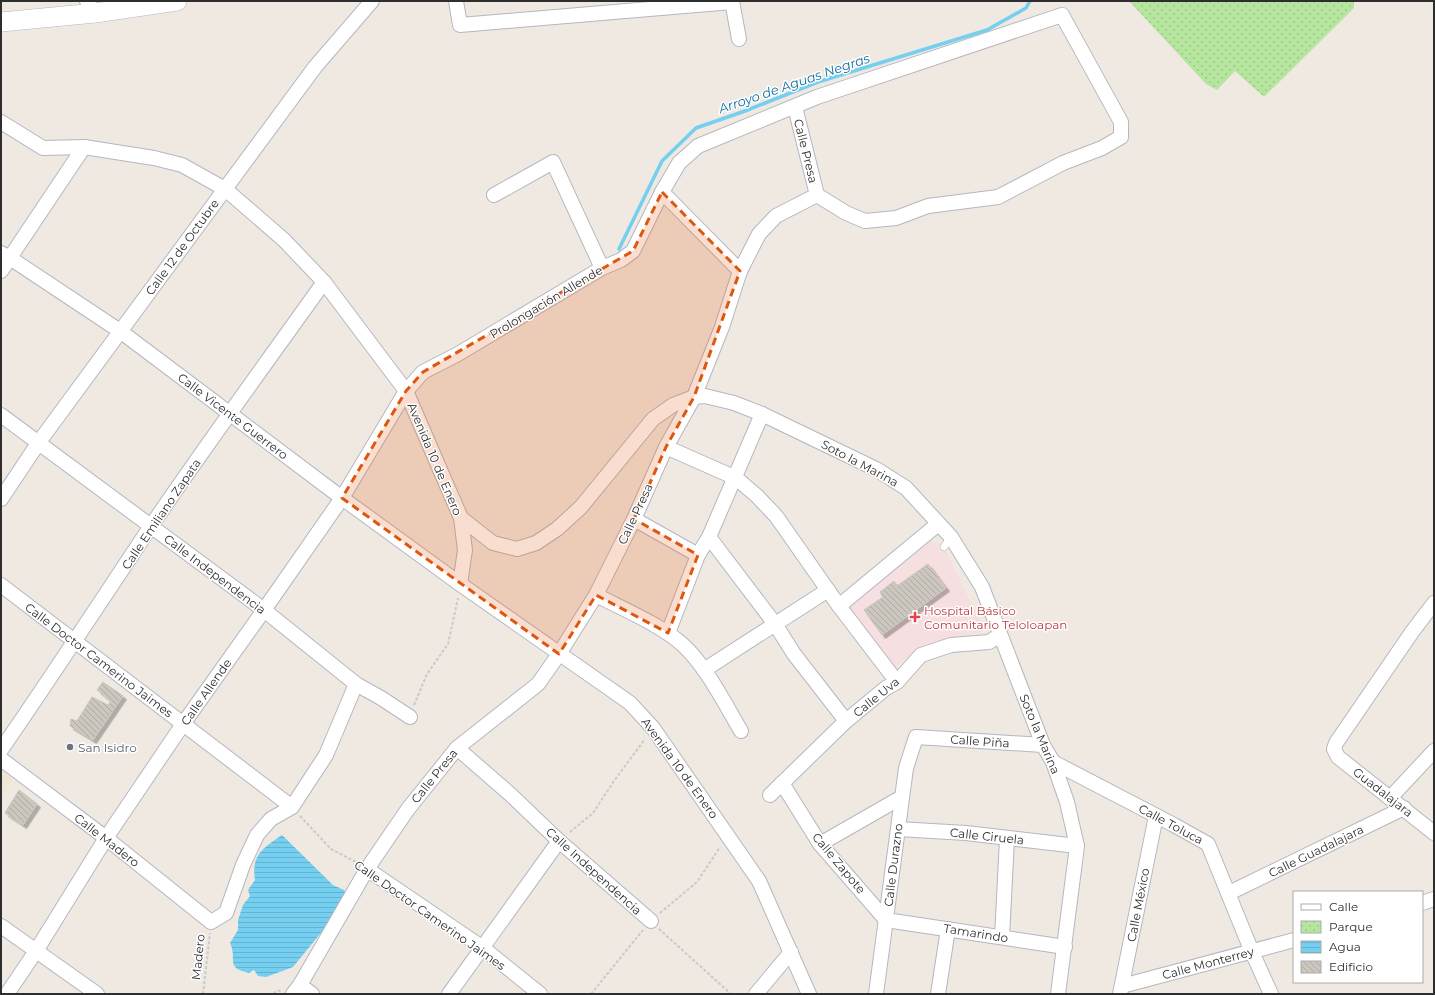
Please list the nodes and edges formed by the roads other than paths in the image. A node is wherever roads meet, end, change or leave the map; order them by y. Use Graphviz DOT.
graph roads {
  1 [pos="177,1"];
  2 [pos="372,1"];
  3 [pos="456,1"];
  4 [pos="732,2"];
  5 [pos="91,7"];
  6 [pos="1,22"];
  7 [pos="739,39"];
  8 [pos="795,107"];
  9 [pos="6,125"];
  10 [pos="84,147"];
  11 [pos="225,188"];
  12 [pos="662,192"];
  13 [pos="494,195"];
  14 [pos="817,195"];
  15 [pos="6,256"];
  16 [pos="602,268"];
  17 [pos="1,271"];
  18 [pos="740,272"];
  19 [pos="324,282"];
  20 [pos="120,331"];
  21 [pos="406,391"];
  22 [pos="694,397"];
  23 [pos="230,414"];
  24 [pos="762,414"];
  25 [pos="1,415"];
  26 [pos="40,442"];
  27 [pos="666,447"];
  28 [pos="736,478"];
  29 [pos="342,498"];
  30 [pos="1,499"];
  31 [pos="461,518"];
  32 [pos="634,520"];
  33 [pos="938,524"];
  34 [pos="152,526"];
  35 [pos="709,537"];
  36 [pos="698,555"];
  37 [pos="460,584"];
  38 [pos="1,585"];
  39 [pos="828,590"];
  40 [pos="596,595"];
  41 [pos="1434,603"];
  42 [pos="839,606"];
  43 [pos="264,610"];
  44 [pos="775,624"];
  45 [pos="668,633"];
  46 [pos="1000,635"];
  47 [pos="75,642"];
  48 [pos="559,654"];
  49 [pos="704,670"];
  50 [pos="897,682"];
  51 [pos="356,684"];
  52 [pos="410,717"];
  53 [pos="846,721"];
  54 [pos="183,724"];
  55 [pos="742,731"];
  56 [pos="916,736"];
  57 [pos="1043,745"];
  58 [pos="457,748"];
  59 [pos="1,750"];
  60 [pos="1434,751"];
  61 [pos="1,759"];
  62 [pos="1053,762"];
  63 [pos="782,783"];
  64 [pos="770,796"];
  65 [pos="902,797"];
  66 [pos="1390,798"];
  67 [pos="292,807"];
  68 [pos="1404,808"];
  69 [pos="1156,816"];
  70 [pos="898,829"];
  71 [pos="1434,833"];
  72 [pos="106,838"];
  73 [pos="1007,839"];
  74 [pos="559,841"];
  75 [pos="820,844"];
  76 [pos="1077,846"];
  77 [pos="368,869"];
  78 [pos="1228,893"];
  79 [pos="1434,899"];
  80 [pos="1423,903"];
  81 [pos="886,920"];
  82 [pos="651,921"];
  83 [pos="1,926"];
  84 [pos="948,929"];
  85 [pos="1002,937"];
  86 [pos="1293,940"];
  87 [pos="1064,947"];
  88 [pos="483,948"];
  89 [pos="36,951"];
  90 [pos="791,952"];
  91 [pos="1252,952"];
  92 [pos="297,990"];
  93 [pos="1121,990"];
  94 [pos="7,994"];
  95 [pos="97,994"];
  96 [pos="312,994"];
  97 [pos="449,994"];
  98 [pos="540,994"];
  99 [pos="756,994"];
  100 [pos="809,994"];
  101 [pos="876,994"];
  102 [pos="938,994"];
  103 [pos="1058,994"];
  104 [pos="1271,994"];
  1 -- 5 [label="street"];
  2 -- 11 [label="street, Calle 12 de Octubre"];
  3 -- 4 [label="street"];
  4 -- 7 [label="street"];
  5 -- 6 [label="street"];
  8 -- 12 [label="street, Prolongación Allende"];
  8 -- 14 [label="street, Calle Presa"];
  8 -- 14 [label="street, Calle Presa"];
  9 -- 10 [label="street, Avenida 10 de Enero"];
  10 -- 11 [label="street, Avenida 10 de Enero"];
  10 -- 15 [label="street"];
  11 -- 19 [label="street, Avenida 10 de Enero"];
  11 -- 20 [label="street, Calle 12 de Octubre"];
  12 -- 16 [label="street, Prolongación Allende"];
  12 -- 18 [label="street"];
  13 -- 16 [label="street"];
  14 -- 18 [label="street, Calle Presa"];
  15 -- 17 [label="street"];
  15 -- 20 [label="street, Calle Vicente Guerrero"];
  16 -- 21 [label="street, Prolongación Allende"];
  18 -- 22 [label="street, Calle Presa"];
  19 -- 21 [label="street, Avenida 10 de Enero"];
  19 -- 23 [label="street, Calle Emiliano Zapata"];
  20 -- 23 [label="street, Calle Vicente Guerrero"];
  20 -- 26 [label="street, Calle 12 de Octubre"];
  21 -- 29 [label="street, Calle Allende"];
  21 -- 31 [label="street, Avenida 10 de Enero"];
  22 -- 24 [label="street, Soto la Marina"];
  22 -- 27 [label="street, Calle Presa"];
  22 -- 31 [label="street, Soto la Marina"];
  23 -- 29 [label="street, Calle Vicente Guerrero"];
  23 -- 34 [label="street, Calle Emiliano Zapata"];
  24 -- 28 [label="street"];
  24 -- 33 [label="street, Soto la Marina"];
  25 -- 26 [label="street, Calle Independencia"];
  26 -- 30 [label="street, Calle 12 de Octubre"];
  26 -- 34 [label="street, Calle Independencia"];
  27 -- 28 [label="street"];
  27 -- 32 [label="street, Calle Presa"];
  28 -- 35 [label="street"];
  28 -- 39 [label="street"];
  29 -- 37 [label="street, Calle Vicente Guerrero"];
  29 -- 43 [label="street, Calle Allende"];
  31 -- 37 [label="street, Avenida 10 de Enero"];
  32 -- 36 [label="street"];
  32 -- 40 [label="street, Calle Presa"];
  33 -- 42 [label="street"];
  33 -- 46 [label="street, Soto la Marina"];
  34 -- 43 [label="street, Calle Independencia"];
  34 -- 47 [label="street, Calle Emiliano Zapata"];
  35 -- 36 [label="street"];
  35 -- 44 [label="street"];
  36 -- 45 [label="street"];
  37 -- 48 [label="street, Avenida 10 de Enero"];
  38 -- 47 [label="street, Calle Doctor Camerino Jaimes"];
  39 -- 42 [label="street"];
  39 -- 44 [label="street"];
  40 -- 45 [label="street"];
  40 -- 48 [label="street, Calle Presa"];
  41 -- 66 [label="street, Guadalajara"];
  42 -- 50 [label="street"];
  43 -- 51 [label="street, Calle Independencia"];
  43 -- 54 [label="street, Calle Allende"];
  44 -- 49 [label="street"];
  44 -- 53 [label="street"];
  45 -- 49 [label="street"];
  46 -- 50 [label="street, Calle Uva"];
  46 -- 57 [label="street, Soto la Marina"];
  47 -- 54 [label="street, Calle Doctor Camerino Jaimes"];
  47 -- 59 [label="street, Calle Emiliano Zapata"];
  48 -- 58 [label="street, Calle Presa"];
  48 -- 90 [label="street, Avenida 10 de Enero"];
  49 -- 55 [label="street"];
  50 -- 53 [label="street, Calle Uva"];
  51 -- 52 [label="street, Calle Independencia"];
  51 -- 67 [label="street"];
  53 -- 63 [label="street, Calle Uva"];
  54 -- 67 [label="street, Calle Doctor Camerino Jaimes"];
  54 -- 72 [label="street, Calle Allende"];
  56 -- 57 [label="street, Calle Piña"];
  56 -- 65 [label="street, Calle Durazno"];
  57 -- 62 [label="street, Soto la Marina"];
  58 -- 74 [label="street, Calle Independencia"];
  58 -- 77 [label="street, Calle Presa"];
  60 -- 66 [label="street"];
  61 -- 72 [label="street, Calle Madero"];
  62 -- 69 [label="street, Calle Toluca"];
  62 -- 76 [label="street, Soto la Marina"];
  63 -- 64 [label="street, Calle Uva"];
  63 -- 75 [label="street, Calle Zapote"];
  65 -- 70 [label="street, Calle Durazno"];
  65 -- 75 [label="street"];
  66 -- 68 [label="street, Guadalajara"];
  67 -- 72 [label="street, Calle Madero"];
  68 -- 71 [label="street, Guadalajara"];
  68 -- 78 [label="street, Calle Guadalajara"];
  69 -- 78 [label="street, Calle Toluca"];
  69 -- 93 [label="street, Calle México"];
  70 -- 73 [label="street, Calle Ciruela"];
  70 -- 81 [label="street, Calle Durazno"];
  72 -- 89 [label="street, Calle Allende"];
  73 -- 76 [label="street, Calle Ciruela"];
  73 -- 85 [label="street"];
  74 -- 82 [label="street, Calle Independencia"];
  74 -- 88 [label="street"];
  75 -- 81 [label="street, Calle Zapote"];
  76 -- 87 [label="street, Soto la Marina"];
  77 -- 88 [label="street, Calle Doctor Camerino Jaimes"];
  77 -- 92 [label="street, Calle Presa"];
  78 -- 91 [label="street, Calle Toluca"];
  79 -- 80 [label="street"];
  81 -- 84 [label="street, Tamarindo"];
  81 -- 101 [label="street, Calle Durazno"];
  83 -- 89 [label="street"];
  84 -- 85 [label="street, Tamarindo"];
  84 -- 102 [label="street"];
  85 -- 87 [label="street, Tamarindo"];
  86 -- 91 [label="street, Calle Monterrey"];
  87 -- 103 [label="street, Soto la Marina"];
  88 -- 97 [label="street"];
  88 -- 98 [label="street, Calle Doctor Camerino Jaimes"];
  89 -- 94 [label="street, Calle Allende"];
  89 -- 95 [label="street"];
  90 -- 99 [label="street"];
  90 -- 100 [label="street, Avenida 10 de Enero"];
  91 -- 93 [label="street, Calle Monterrey"];
  91 -- 104 [label="street, Calle Toluca"];
  92 -- 96 [label="street"];
}
